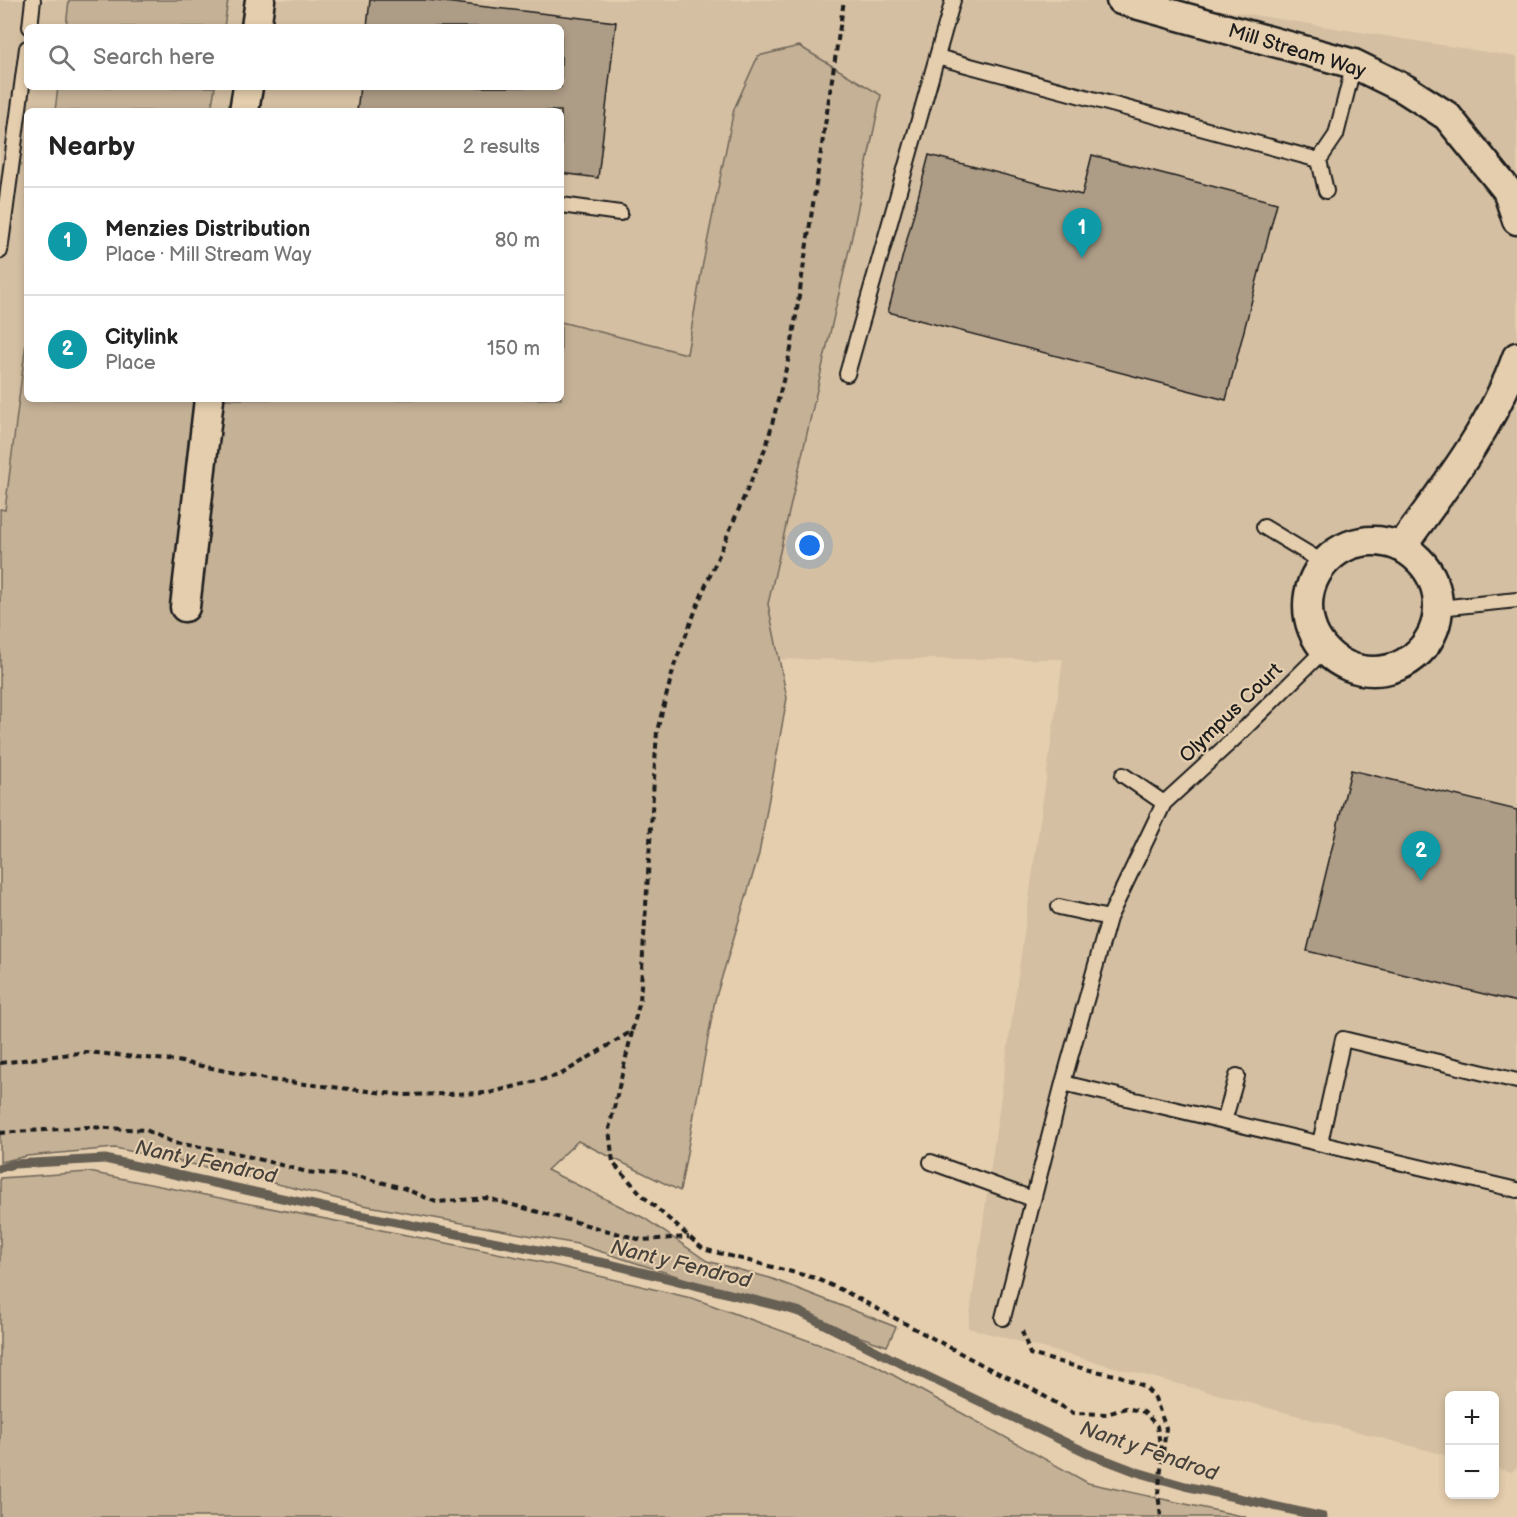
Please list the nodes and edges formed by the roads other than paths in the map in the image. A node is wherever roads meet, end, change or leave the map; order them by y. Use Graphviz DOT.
graph roads {
  1 [pos="33,0"];
  2 [pos="260,0"];
  3 [pos="953,0"];
  4 [pos="1121,0"];
  5 [pos="30,24"];
  6 [pos="256,24"];
  7 [pos="937,57"];
  8 [pos="1354,64"];
  9 [pos="24,71"];
  10 [pos="248,90"];
  11 [pos="244,108"];
  12 [pos="1319,159"];
  13 [pos="1326,191"];
  14 [pos="564,205"];
  15 [pos="620,213"];
  16 [pos="1517,220"];
  17 [pos="0,252"];
  18 [pos="1517,357"];
  19 [pos="847,374"];
  20 [pos="209,402"];
  21 [pos="1264,527"];
  22 [pos="1401,547"];
  23 [pos="1324,563"];
  24 [pos="1517,600"];
  25 [pos="185,607"];
  26 [pos="1439,608"];
  27 [pos="1324,650"];
  28 [pos="1123,775"];
  29 [pos="1164,803"];
  30 [pos="1059,907"];
  31 [pos="1109,918"];
  32 [pos="1238,1076"];
  33 [pos="1517,1081"];
  34 [pos="1063,1083"];
  35 [pos="1224,1121"];
  36 [pos="1320,1143"];
  37 [pos="931,1162"];
  38 [pos="1517,1190"];
  39 [pos="1033,1199"];
  40 [pos="1003,1318"];
  1 -- 5 [label="lane"];
  2 -- 6 [label="street"];
  3 -- 7 [label="lane"];
  4 -- 8 [label="street, Mill Stream Way"];
  7 -- 12 [label="lane"];
  7 -- 19 [label="lane"];
  8 -- 12 [label="lane"];
  8 -- 16 [label="street, Mill Stream Way"];
  9 -- 17 [label="lane"];
  10 -- 11 [label="street"];
  12 -- 13 [label="lane"];
  14 -- 15 [label="lane"];
  18 -- 22 [label="street"];
  20 -- 25 [label="street"];
  21 -- 23 [label="lane"];
  22 -- 23 [label="street"];
  22 -- 26 [label="street"];
  23 -- 27 [label="street"];
  24 -- 26 [label="lane"];
  26 -- 27 [label="street"];
  27 -- 29 [label="lane, Olympus Court"];
  28 -- 29 [label="lane"];
  29 -- 31 [label="lane, Olympus Court"];
  30 -- 31 [label="lane"];
  31 -- 34 [label="lane, Olympus Court"];
  32 -- 35 [label="lane"];
  33 -- 36 [label="lane"];
  34 -- 35 [label="lane"];
  34 -- 39 [label="lane, Olympus Court"];
  35 -- 36 [label="lane"];
  36 -- 38 [label="lane"];
  37 -- 39 [label="lane"];
  39 -- 40 [label="lane, Olympus Court"];
}
